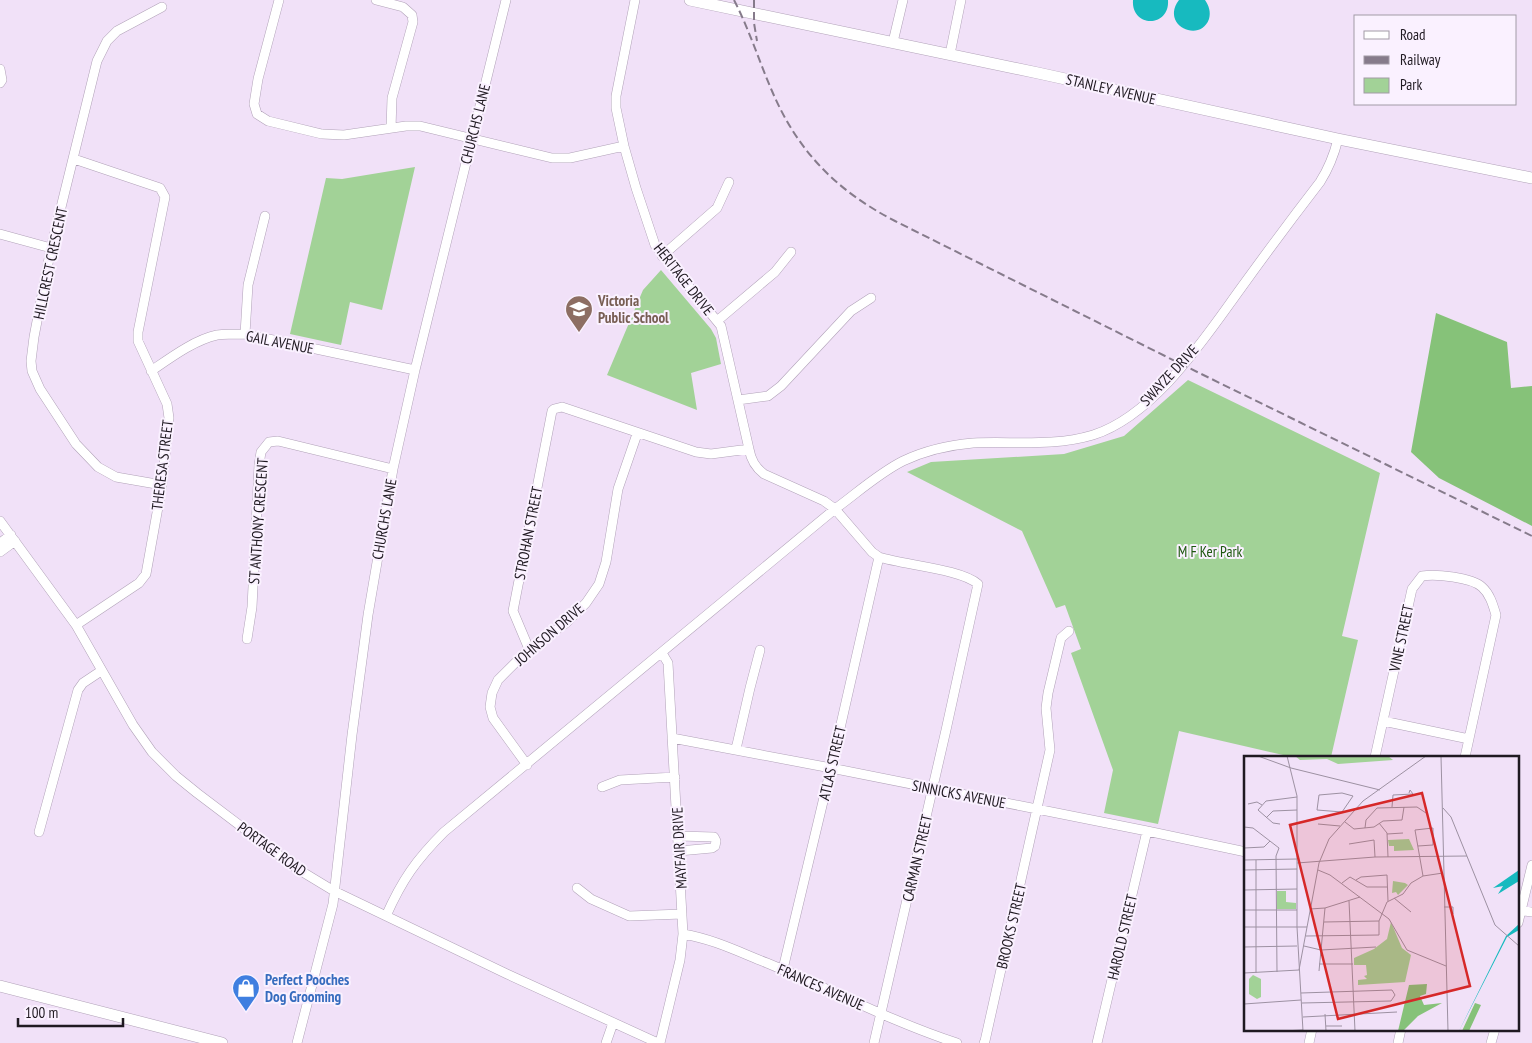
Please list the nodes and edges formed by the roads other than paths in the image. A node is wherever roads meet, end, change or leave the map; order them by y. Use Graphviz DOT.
graph roads {
  1 [pos="279,0"];
  2 [pos="376,0"];
  3 [pos="506,0"];
  4 [pos="635,0"];
  5 [pos="690,0"];
  6 [pos="904,0"];
  7 [pos="961,0"];
  8 [pos="162,7"];
  9 [pos="893,42"];
  10 [pos="950,54"];
  11 [pos="0,69"];
  12 [pos="0,83"];
  13 [pos="391,128"];
  14 [pos="471,138"];
  15 [pos="1338,139"];
  16 [pos="624,146"];
  17 [pos="74,159"];
  18 [pos="1532,178"];
  19 [pos="728,182"];
  20 [pos="265,216"];
  21 [pos="0,234"];
  22 [pos="51,248"];
  23 [pos="791,252"];
  24 [pos="662,256"];
  25 [pos="871,298"];
  26 [pos="717,320"];
  27 [pos="244,334"];
  28 [pos="415,370"];
  29 [pos="152,371"];
  30 [pos="738,400"];
  31 [pos="637,434"];
  32 [pos="748,450"];
  33 [pos="393,469"];
  34 [pos="162,485"];
  35 [pos="836,509"];
  36 [pos="0,520"];
  37 [pos="13,538"];
  38 [pos="0,543"];
  39 [pos="0,552"];
  40 [pos="879,556"];
  41 [pos="76,625"];
  42 [pos="1069,631"];
  43 [pos="247,639"];
  44 [pos="529,649"];
  45 [pos="760,650"];
  46 [pos="662,653"];
  47 [pos="101,671"];
  48 [pos="1383,721"];
  49 [pos="672,738"];
  50 [pos="1469,739"];
  51 [pos="736,749"];
  52 [pos="1375,756"];
  53 [pos="1465,756"];
  54 [pos="527,765"];
  55 [pos="831,768"];
  56 [pos="675,776"];
  57 [pos="602,788"];
  58 [pos="932,788"];
  59 [pos="1038,809"];
  60 [pos="1146,831"];
  61 [pos="39,832"];
  62 [pos="679,836"];
  63 [pos="679,851"];
  64 [pos="1244,852"];
  65 [pos="1532,865"];
  66 [pos="577,888"];
  67 [pos="334,891"];
  68 [pos="1520,910"];
  69 [pos="1532,912"];
  70 [pos="682,914"];
  71 [pos="386,916"];
  72 [pos="683,934"];
  73 [pos="783,970"];
  74 [pos="0,986"];
  75 [pos="881,1014"];
  76 [pos="613,1023"];
  77 [pos="1312,1030"];
  78 [pos="1401,1030"];
  79 [pos="1495,1030"];
  80 [pos="222,1043"];
  81 [pos="297,1043"];
  82 [pos="606,1043"];
  83 [pos="659,1043"];
  84 [pos="874,1043"];
  85 [pos="957,1043"];
  86 [pos="984,1043"];
  87 [pos="1097,1043"];
  88 [pos="1309,1043"];
  89 [pos="1398,1043"];
  90 [pos="1492,1043"];
  1 -- 13 [label="street"];
  2 -- 13 [label="street"];
  3 -- 14 [label="street, CHURCHS LANE"];
  4 -- 16 [label="street, HERITAGE DRIVE"];
  5 -- 9 [label="main road, STANLEY AVENUE"];
  6 -- 9 [label="street"];
  7 -- 10 [label="street"];
  8 -- 17 [label="street, HILLCREST CRESCENT"];
  9 -- 10 [label="main road, STANLEY AVENUE"];
  10 -- 15 [label="main road, STANLEY AVENUE"];
  11 -- 12 [label="street"];
  13 -- 14 [label="street"];
  14 -- 16 [label="street"];
  14 -- 28 [label="street, CHURCHS LANE"];
  15 -- 18 [label="main road, STANLEY AVENUE"];
  15 -- 35 [label="street, SWAYZE DRIVE"];
  16 -- 24 [label="street, HERITAGE DRIVE"];
  17 -- 22 [label="street, HILLCREST CRESCENT"];
  17 -- 29 [label="street, THERESA STREET"];
  19 -- 24 [label="street"];
  20 -- 27 [label="street"];
  21 -- 22 [label="street"];
  22 -- 34 [label="street, HILLCREST CRESCENT"];
  23 -- 26 [label="street"];
  24 -- 26 [label="street, HERITAGE DRIVE"];
  25 -- 30 [label="street"];
  26 -- 30 [label="street, HERITAGE DRIVE"];
  27 -- 28 [label="street, GAIL AVENUE"];
  27 -- 29 [label="street, GAIL AVENUE"];
  28 -- 33 [label="street, CHURCHS LANE"];
  29 -- 34 [label="street, THERESA STREET"];
  30 -- 32 [label="street, HERITAGE DRIVE"];
  31 -- 32 [label="street"];
  31 -- 44 [label="street, JOHNSON DRIVE"];
  31 -- 44 [label="street, STROHAN STREET"];
  32 -- 35 [label="street, HERITAGE DRIVE"];
  33 -- 43 [label="street, ST ANTHONY CRESCENT"];
  33 -- 67 [label="street, CHURCHS LANE"];
  34 -- 41 [label="street, THERESA STREET"];
  35 -- 40 [label="street"];
  35 -- 46 [label="street, SWAYZE DRIVE"];
  36 -- 37 [label="street, PORTAGE ROAD"];
  37 -- 38 [label="street"];
  37 -- 39 [label="street"];
  37 -- 41 [label="street, PORTAGE ROAD"];
  40 -- 55 [label="street, ATLAS STREET"];
  40 -- 58 [label="street, CARMAN STREET"];
  41 -- 47 [label="street, PORTAGE ROAD"];
  42 -- 59 [label="street, BROOKS STREET"];
  44 -- 54 [label="street, JOHNSON DRIVE"];
  45 -- 51 [label="street"];
  46 -- 49 [label="street, MAYFAIR DRIVE"];
  46 -- 54 [label="street, SWAYZE DRIVE"];
  47 -- 61 [label="street"];
  47 -- 67 [label="street, PORTAGE ROAD"];
  48 -- 50 [label="street"];
  48 -- 50 [label="street, VINE STREET"];
  48 -- 52 [label="street, VINE STREET"];
  49 -- 51 [label="street, SINNICKS AVENUE"];
  49 -- 56 [label="street, MAYFAIR DRIVE"];
  50 -- 53 [label="street"];
  51 -- 55 [label="street, SINNICKS AVENUE"];
  54 -- 71 [label="street, SWAYZE DRIVE"];
  55 -- 58 [label="street, SINNICKS AVENUE"];
  55 -- 73 [label="street, ATLAS STREET"];
  56 -- 57 [label="street"];
  56 -- 62 [label="street, MAYFAIR DRIVE"];
  58 -- 59 [label="street, SINNICKS AVENUE"];
  58 -- 75 [label="street, CARMAN STREET"];
  59 -- 60 [label="street, SINNICKS AVENUE"];
  59 -- 86 [label="street, BROOKS STREET"];
  60 -- 64 [label="street, SINNICKS AVENUE"];
  60 -- 87 [label="street, HAROLD STREET"];
  62 -- 63 [label="street, MAYFAIR DRIVE"];
  62 -- 63 [label="street"];
  63 -- 70 [label="street, MAYFAIR DRIVE"];
  65 -- 68 [label="street"];
  66 -- 70 [label="street"];
  67 -- 71 [label="street, PORTAGE ROAD"];
  67 -- 81 [label="street, CHURCHS LANE"];
  68 -- 69 [label="street"];
  70 -- 72 [label="street, MAYFAIR DRIVE"];
  71 -- 76 [label="street, PORTAGE ROAD"];
  72 -- 73 [label="street, FRANCES AVENUE"];
  72 -- 83 [label="street, MAYFAIR DRIVE"];
  73 -- 75 [label="street, FRANCES AVENUE"];
  74 -- 80 [label="main road"];
  75 -- 84 [label="street, CARMAN STREET"];
  75 -- 85 [label="street, FRANCES AVENUE"];
  76 -- 82 [label="street"];
  76 -- 83 [label="street, PORTAGE ROAD"];
  77 -- 88 [label="street"];
  78 -- 89 [label="street"];
  79 -- 90 [label="street"];
}
